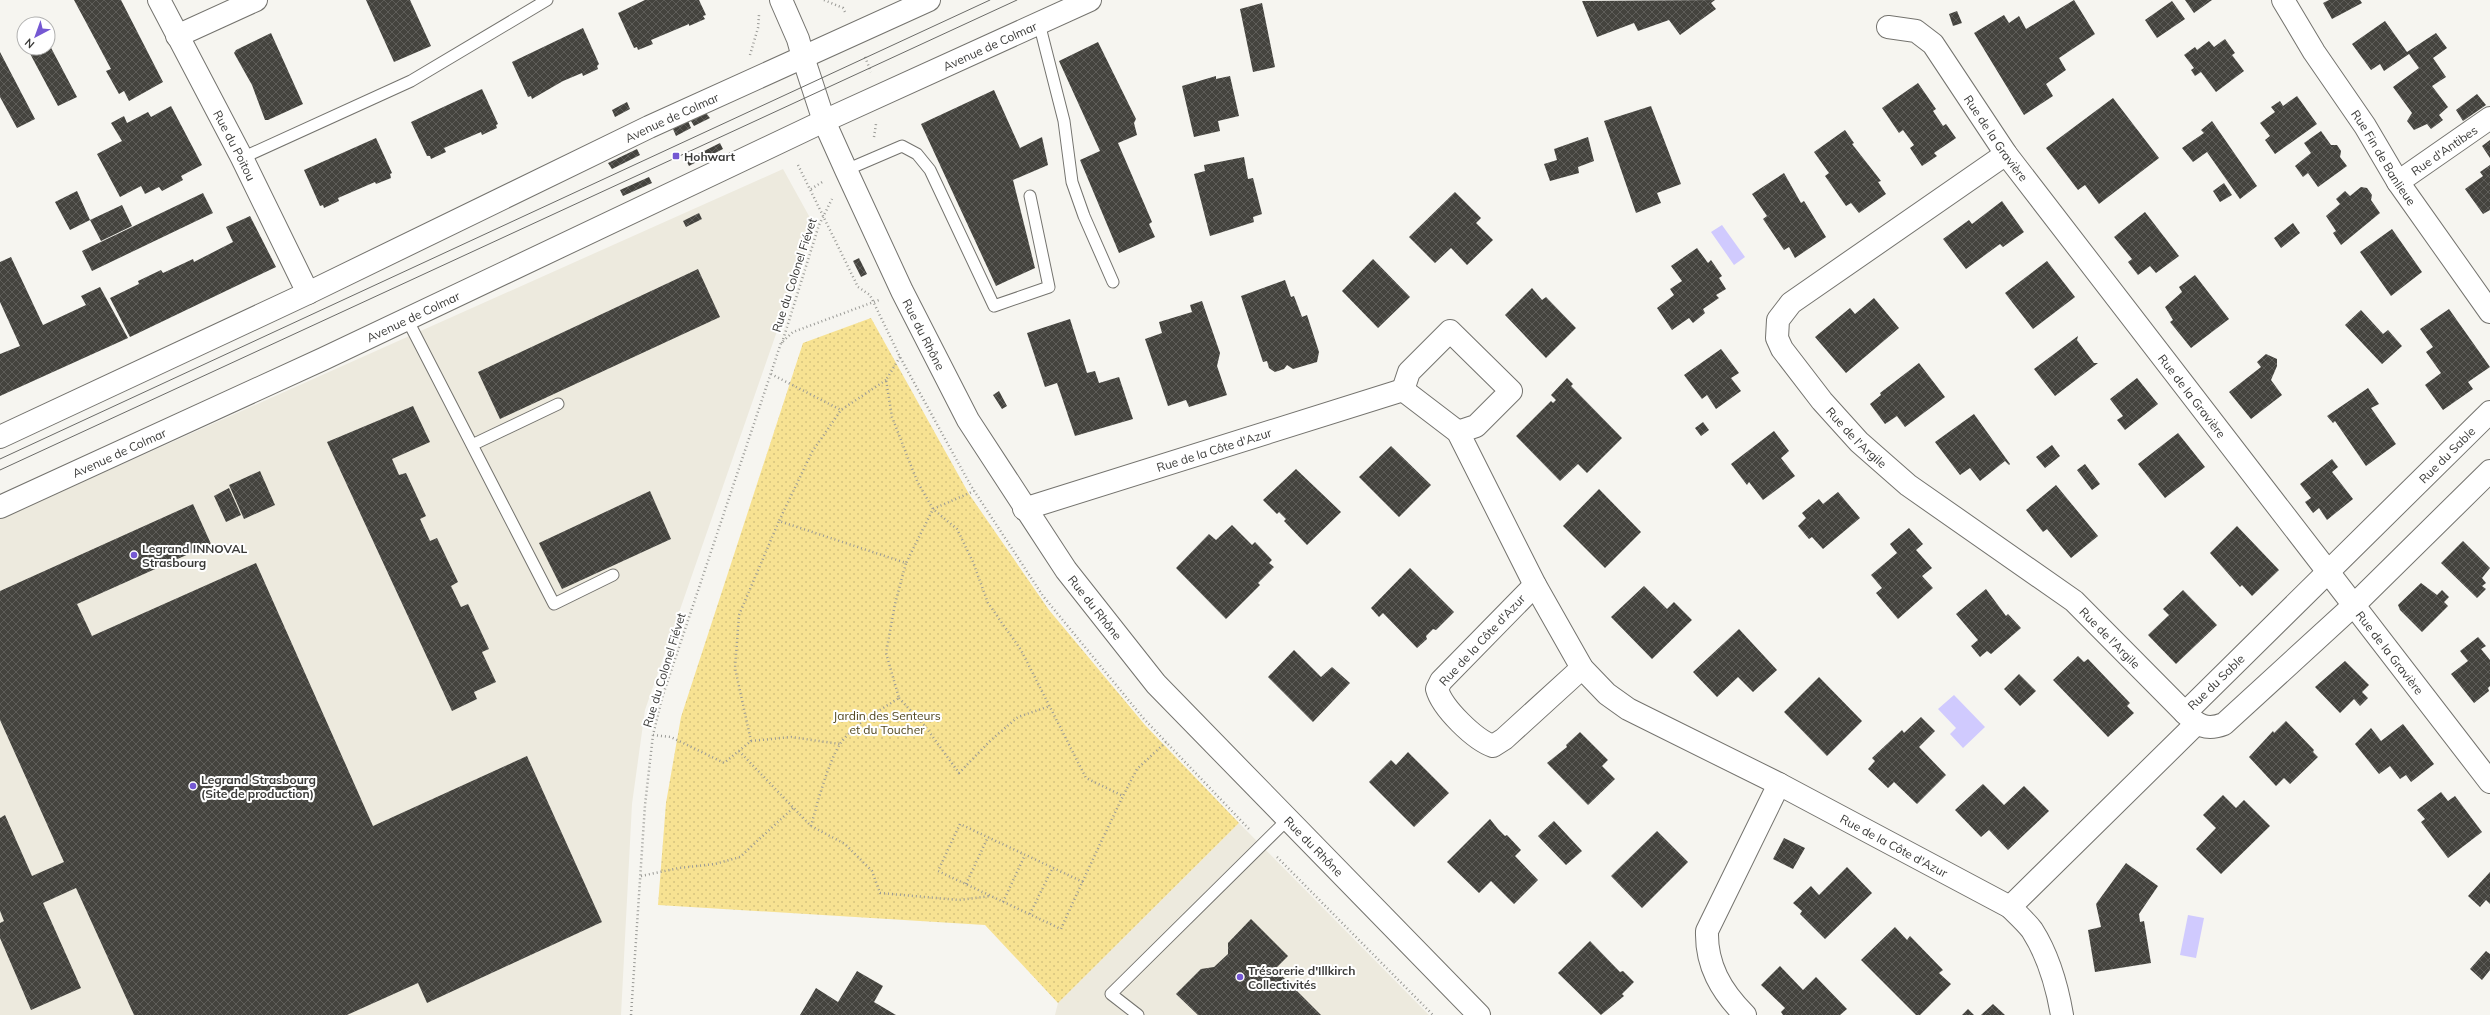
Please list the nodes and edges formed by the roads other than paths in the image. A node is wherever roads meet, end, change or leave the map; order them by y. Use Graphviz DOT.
graph roads {
  1 [pos="159,0"];
  2 [pos="256,0"];
  3 [pos="547,0"];
  4 [pos="782,0"];
  5 [pos="929,0"];
  6 [pos="1090,0"];
  7 [pos="2283,0"];
  8 [pos="1038,24"];
  9 [pos="1888,27"];
  10 [pos="177,36"];
  11 [pos="803,57"];
  12 [pos="2490,118"];
  13 [pos="824,121"];
  14 [pos="2006,154"];
  15 [pos="242,158"];
  16 [pos="846,170"];
  17 [pos="2398,182"];
  18 [pos="1030,196"];
  19 [pos="1113,282"];
  20 [pos="308,293"];
  21 [pos="2490,312"];
  22 [pos="407,319"];
  23 [pos="1403,390"];
  24 [pos="558,404"];
  25 [pos="2490,412"];
  26 [pos="1458,432"];
  27 [pos="0,437"];
  28 [pos="472,445"];
  29 [pos="2490,471"];
  30 [pos="0,507"];
  31 [pos="1024,509"];
  32 [pos="2328,574"];
  33 [pos="613,575"];
  34 [pos="1535,585"];
  35 [pos="2354,604"];
  36 [pos="1582,668"];
  37 [pos="2190,718"];
  38 [pos="2490,782"];
  39 [pos="1779,784"];
  40 [pos="1288,819"];
  41 [pos="2010,907"];
  42 [pos="1138,1015"];
  43 [pos="1478,1015"];
  44 [pos="1745,1015"];
  45 [pos="2062,1015"];
  1 -- 10 [label="street, Rue du Poitou"];
  2 -- 10 [label="street"];
  3 -- 15 [label="lane"];
  4 -- 11 [label="street"];
  5 -- 11 [label="street, Avenue de Colmar"];
  6 -- 8 [label="street, Avenue de Colmar"];
  7 -- 17 [label="street, Rue Fin de Banlieue"];
  8 -- 13 [label="street, Avenue de Colmar"];
  8 -- 19 [label="lane"];
  9 -- 14 [label="street, Rue de la Gravière"];
  10 -- 15 [label="street, Rue du Poitou"];
  11 -- 13 [label="street"];
  11 -- 20 [label="street, Avenue de Colmar"];
  12 -- 17 [label="street, Rue d'Antibes"];
  13 -- 16 [label="street, Rue du Rhône"];
  13 -- 22 [label="street, Avenue de Colmar"];
  14 -- 32 [label="street, Rue de la Gravière"];
  14 -- 37 [label="street, Rue de l'Argile"];
  15 -- 20 [label="street, Rue du Poitou"];
  16 -- 18 [label="lane"];
  16 -- 31 [label="street, Rue du Rhône"];
  17 -- 21 [label="street, Rue Fin de Banlieue"];
  20 -- 27 [label="street, Avenue de Colmar"];
  22 -- 28 [label="lane"];
  22 -- 30 [label="street, Avenue de Colmar"];
  23 -- 26 [label="street, Rue de la Côte d'Azur"];
  23 -- 26 [label="street"];
  23 -- 31 [label="street, Rue de la Côte d'Azur"];
  24 -- 28 [label="lane"];
  25 -- 32 [label="street, Rue du Sable"];
  26 -- 34 [label="street, Rue de la Côte d'Azur"];
  28 -- 33 [label="lane"];
  29 -- 35 [label="street, Rue du Sable"];
  31 -- 40 [label="street, Rue du Rhône"];
  32 -- 35 [label="street, Rue de la Gravière"];
  32 -- 37 [label="street, Rue du Sable"];
  34 -- 36 [label="street, Rue de la Côte d'Azur"];
  34 -- 36 [label="street, Rue de la Côte d'Azur"];
  35 -- 37 [label="street, Rue du Sable"];
  35 -- 38 [label="street, Rue de la Gravière"];
  36 -- 39 [label="street, Rue de la Côte d'Azur"];
  37 -- 41 [label="street"];
  39 -- 41 [label="street, Rue de la Côte d'Azur"];
  39 -- 44 [label="street"];
  40 -- 42 [label="lane"];
  40 -- 43 [label="street, Rue du Rhône"];
  41 -- 45 [label="street, Rue de la Côte d'Azur"];
}
